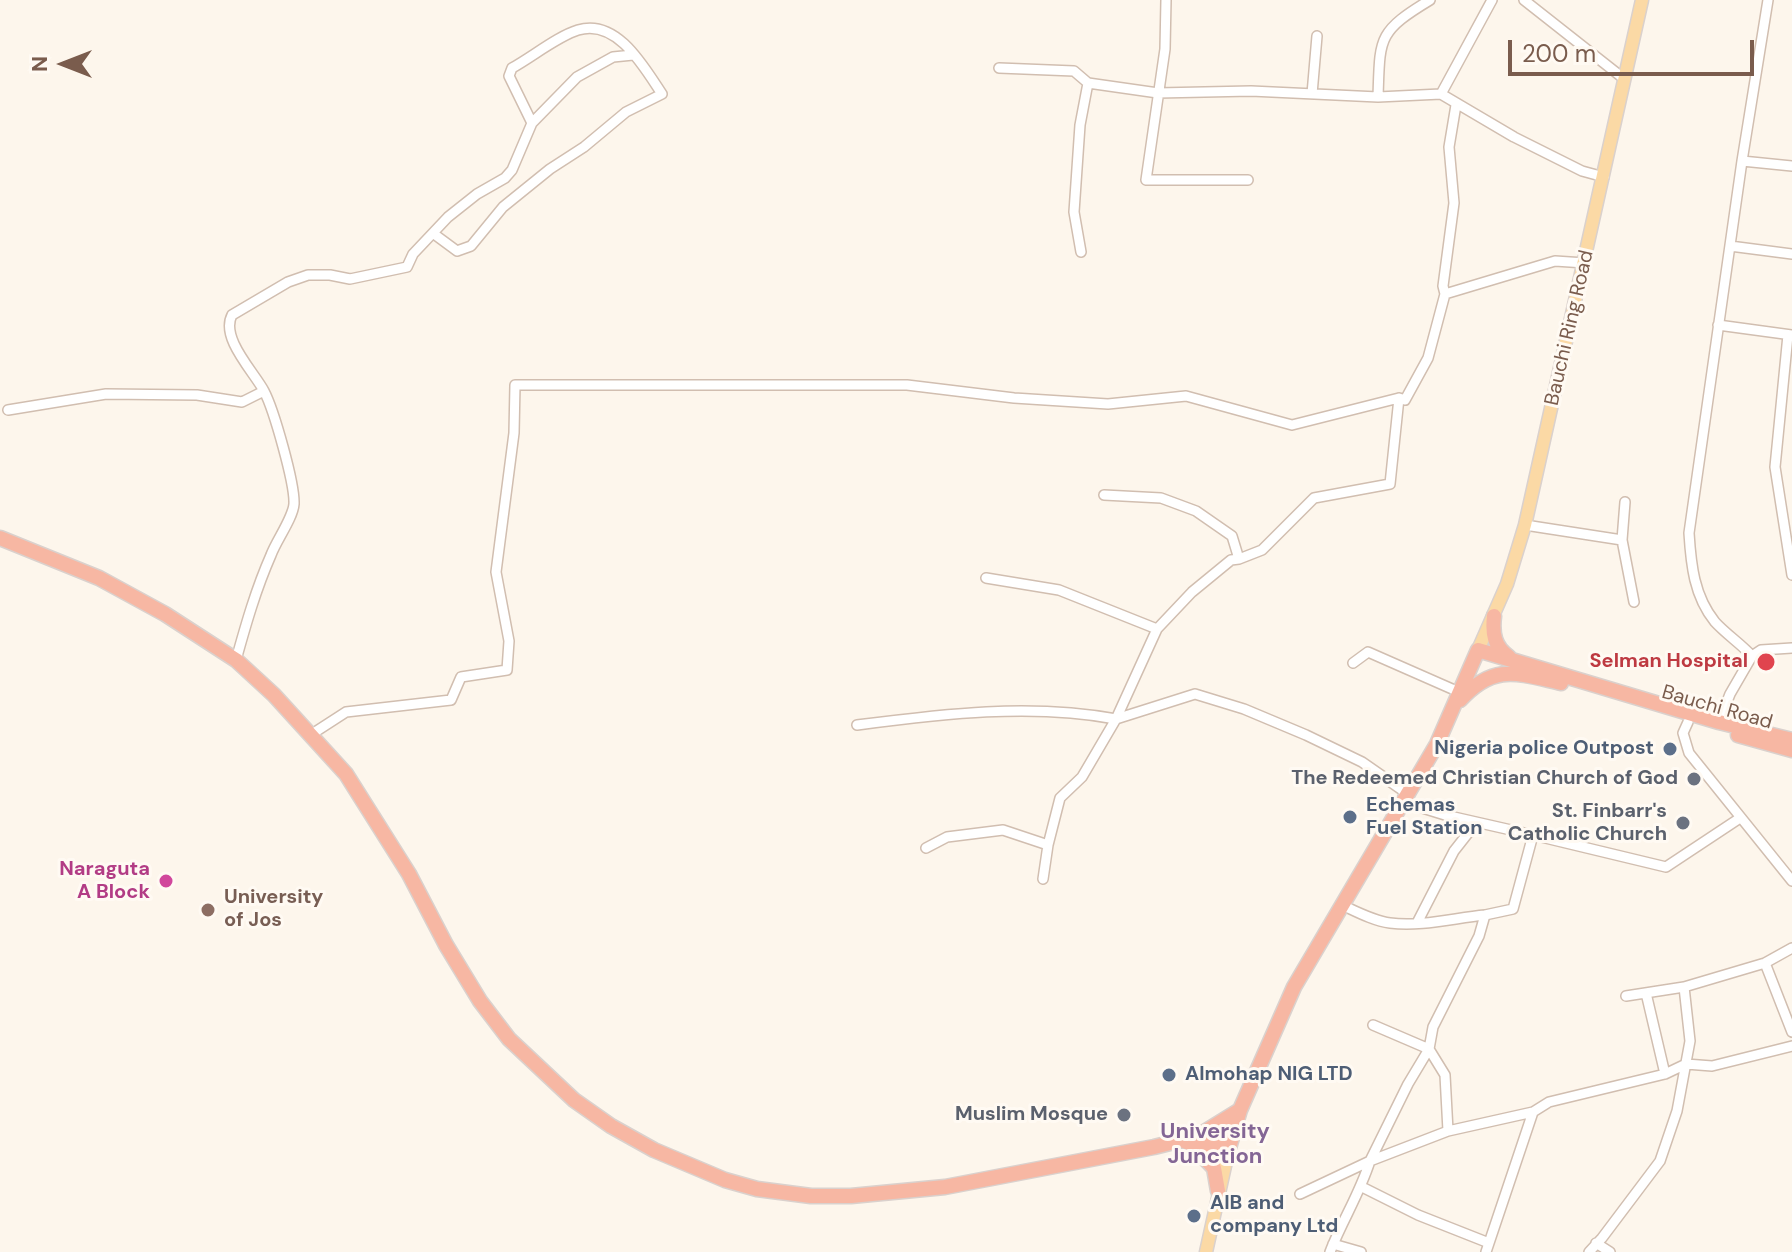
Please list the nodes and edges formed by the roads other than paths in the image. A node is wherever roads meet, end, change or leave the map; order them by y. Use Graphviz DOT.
graph roads {
  1 [pos="1166,0"];
  2 [pos="1430,0"];
  3 [pos="1492,0"];
  4 [pos="1524,0"];
  5 [pos="1642,0"];
  6 [pos="1768,0"];
  7 [pos="1317,36"];
  8 [pos="633,55"];
  9 [pos="999,68"];
  10 [pos="1623,78"];
  11 [pos="1088,83"];
  12 [pos="1158,93"];
  13 [pos="1312,94"];
  14 [pos="1441,94"];
  15 [pos="1378,97"];
  16 [pos="1456,105"];
  17 [pos="532,123"];
  18 [pos="1742,161"];
  19 [pos="1792,166"];
  20 [pos="1604,177"];
  21 [pos="1248,180"];
  22 [pos="434,234"];
  23 [pos="1730,246"];
  24 [pos="1081,252"];
  25 [pos="1792,254"];
  26 [pos="1585,263"];
  27 [pos="1445,294"];
  28 [pos="1718,325"];
  29 [pos="1790,335"];
  30 [pos="264,391"];
  31 [pos="1399,398"];
  32 [pos="8,410"];
  33 [pos="1104,495"];
  34 [pos="1625,502"];
  35 [pos="1525,525"];
  36 [pos="0,538"];
  37 [pos="1622,540"];
  38 [pos="1239,559"];
  39 [pos="1792,575"];
  40 [pos="986,578"];
  41 [pos="1634,602"];
  42 [pos="1494,616"];
  43 [pos="1157,629"];
  44 [pos="1792,648"];
  45 [pos="1478,650"];
  46 [pos="1752,656"];
  47 [pos="1513,659"];
  48 [pos="236,660"];
  49 [pos="1353,663"];
  50 [pos="1459,692"];
  51 [pos="1452,709"];
  52 [pos="1116,719"];
  53 [pos="1688,722"];
  54 [pos="1719,722"];
  55 [pos="857,725"];
  56 [pos="312,734"];
  57 [pos="1792,740"];
  58 [pos="1792,750"];
  59 [pos="1405,798"];
  60 [pos="1740,818"];
  61 [pos="1476,823"];
  62 [pos="1533,835"];
  63 [pos="1048,845"];
  64 [pos="926,848"];
  65 [pos="1043,879"];
  66 [pos="1792,881"];
  67 [pos="1342,905"];
  68 [pos="1485,915"];
  69 [pos="1417,923"];
  70 [pos="1792,948"];
  71 [pos="1765,963"];
  72 [pos="1684,987"];
  73 [pos="1646,993"];
  74 [pos="1626,996"];
  75 [pos="1373,1025"];
  76 [pos="1792,1032"];
  77 [pos="1792,1046"];
  78 [pos="1429,1049"];
  79 [pos="1686,1064"];
  80 [pos="1665,1074"];
  81 [pos="1240,1110"];
  82 [pos="1533,1112"];
  83 [pos="1448,1131"];
  84 [pos="1190,1140"];
  85 [pos="1230,1143"];
  86 [pos="1370,1161"];
  87 [pos="1362,1187"];
  88 [pos="1218,1191"];
  89 [pos="1300,1194"];
  90 [pos="1596,1243"];
  91 [pos="1332,1248"];
  92 [pos="1487,1248"];
  93 [pos="1206,1252"];
  94 [pos="1361,1252"];
  95 [pos="1589,1252"];
  96 [pos="1610,1252"];
  1 -- 12 [label="street"];
  2 -- 15 [label="street"];
  3 -- 14 [label="street"];
  4 -- 10 [label="street"];
  5 -- 10 [label="main road, Bauchi Ring Road"];
  6 -- 18 [label="street"];
  7 -- 13 [label="street"];
  8 -- 17 [label="street"];
  8 -- 17 [label="street"];
  8 -- 22 [label="street"];
  9 -- 11 [label="street"];
  10 -- 20 [label="main road, Bauchi Ring Road"];
  11 -- 12 [label="street"];
  11 -- 24 [label="street"];
  12 -- 13 [label="street"];
  12 -- 21 [label="street"];
  13 -- 15 [label="street"];
  14 -- 15 [label="street"];
  14 -- 16 [label="street"];
  16 -- 20 [label="street"];
  16 -- 27 [label="street"];
  17 -- 22 [label="street"];
  18 -- 19 [label="street"];
  18 -- 23 [label="street"];
  20 -- 26 [label="main road, Bauchi Ring Road"];
  22 -- 30 [label="street"];
  23 -- 25 [label="street"];
  23 -- 28 [label="street"];
  26 -- 27 [label="street"];
  26 -- 35 [label="main road, Bauchi Ring Road"];
  27 -- 31 [label="street"];
  28 -- 29 [label="street"];
  28 -- 46 [label="street"];
  29 -- 39 [label="street"];
  30 -- 32 [label="street"];
  30 -- 48 [label="street"];
  31 -- 38 [label="street"];
  31 -- 56 [label="street"];
  33 -- 38 [label="street"];
  34 -- 37 [label="street"];
  35 -- 37 [label="street"];
  35 -- 42 [label="main road, Bauchi Ring Road"];
  36 -- 48 [label="highway"];
  37 -- 41 [label="street"];
  38 -- 43 [label="street"];
  40 -- 43 [label="street"];
  42 -- 45 [label="main road, Bauchi Ring Road"];
  42 -- 47 [label="highway"];
  43 -- 52 [label="street"];
  44 -- 46 [label="street"];
  45 -- 47 [label="highway, Bauchi Road"];
  45 -- 50 [label="highway"];
  46 -- 54 [label="street"];
  47 -- 54 [label="highway, Bauchi Road"];
  48 -- 56 [label="highway"];
  49 -- 50 [label="street"];
  50 -- 51 [label="highway"];
  51 -- 53 [label="highway, Bauchi Road"];
  51 -- 59 [label="highway"];
  52 -- 55 [label="street"];
  52 -- 59 [label="street"];
  52 -- 63 [label="street"];
  53 -- 58 [label="highway, Bauchi Road"];
  53 -- 60 [label="street"];
  54 -- 57 [label="highway, Bauchi Road"];
  56 -- 84 [label="highway"];
  59 -- 61 [label="street"];
  59 -- 67 [label="highway"];
  60 -- 62 [label="street"];
  60 -- 66 [label="street"];
  61 -- 62 [label="street"];
  61 -- 69 [label="street"];
  62 -- 68 [label="street"];
  63 -- 64 [label="street"];
  63 -- 65 [label="street"];
  67 -- 69 [label="street"];
  67 -- 81 [label="highway"];
  68 -- 69 [label="street"];
  68 -- 78 [label="street"];
  70 -- 71 [label="street"];
  71 -- 72 [label="street"];
  71 -- 76 [label="street"];
  72 -- 73 [label="street"];
  72 -- 79 [label="street"];
  73 -- 74 [label="street"];
  73 -- 80 [label="street"];
  75 -- 78 [label="street"];
  77 -- 79 [label="street"];
  78 -- 83 [label="street"];
  78 -- 86 [label="street"];
  79 -- 80 [label="street"];
  79 -- 90 [label="street"];
  80 -- 82 [label="street"];
  81 -- 84 [label="highway"];
  81 -- 85 [label="highway"];
  82 -- 83 [label="street"];
  82 -- 92 [label="street"];
  83 -- 86 [label="street"];
  84 -- 85 [label="highway"];
  84 -- 88 [label="highway"];
  85 -- 88 [label="main road"];
  86 -- 87 [label="street"];
  86 -- 89 [label="street"];
  87 -- 91 [label="street"];
  87 -- 92 [label="street"];
  88 -- 93 [label="main road"];
  90 -- 95 [label="street"];
  90 -- 96 [label="street"];
  91 -- 94 [label="street"];
}
